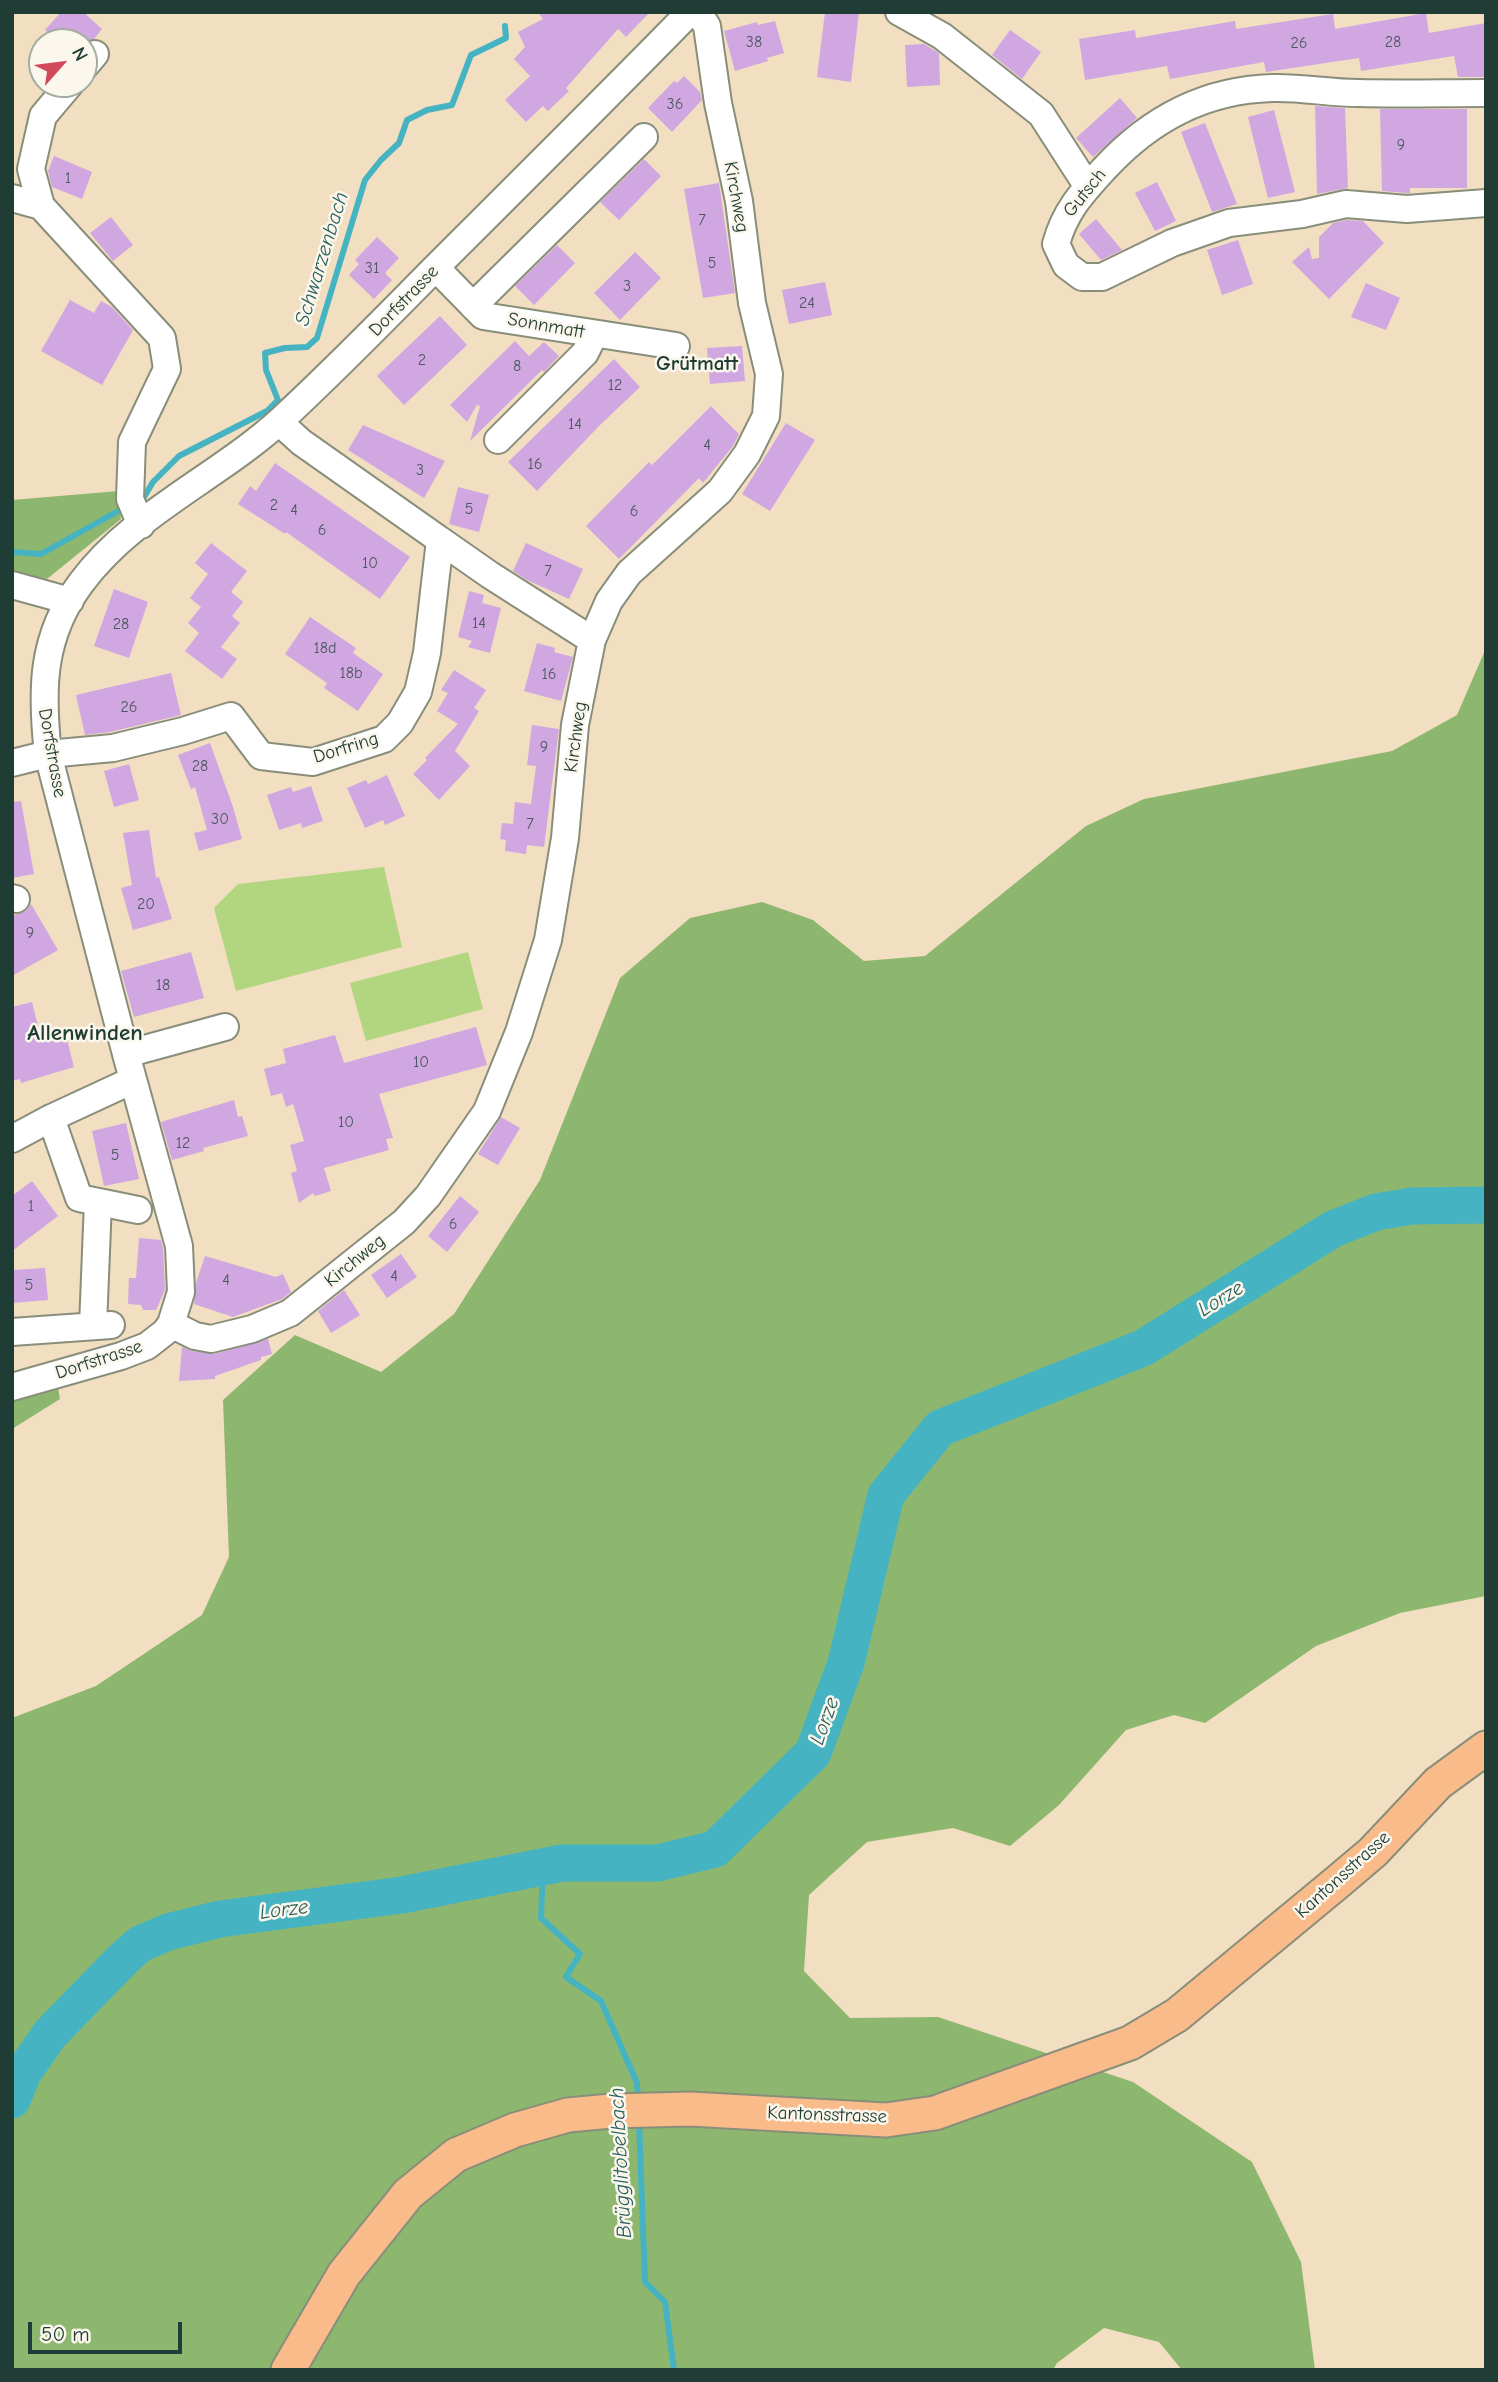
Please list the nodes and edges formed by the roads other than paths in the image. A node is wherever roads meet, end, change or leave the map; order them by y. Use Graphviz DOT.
graph roads {
  1 [pos="690,12"];
  2 [pos="698,12"];
  3 [pos="899,12"];
  4 [pos="1486,93"];
  5 [pos="58,98"];
  6 [pos="644,137"];
  7 [pos="1088,187"];
  8 [pos="12,198"];
  9 [pos="1486,203"];
  10 [pos="41,206"];
  11 [pos="436,268"];
  12 [pos="473,306"];
  13 [pos="594,335"];
  14 [pos="676,346"];
  15 [pos="279,422"];
  16 [pos="498,440"];
  17 [pos="141,525"];
  18 [pos="440,540"];
  19 [pos="12,585"];
  20 [pos="70,601"];
  21 [pos="592,640"];
  22 [pos="48,754"];
  23 [pos="12,763"];
  24 [pos="225,1027"];
  25 [pos="126,1054"];
  26 [pos="133,1080"];
  27 [pos="51,1118"];
  28 [pos="12,1139"];
  29 [pos="98,1202"];
  30 [pos="138,1210"];
  31 [pos="171,1324"];
  32 [pos="12,1332"];
  33 [pos="12,1387"];
  34 [pos="1486,1748"];
  35 [pos="288,2370"];
  1 -- 11 [label="street, Dorfstrasse"];
  2 -- 21 [label="street, Kirchweg"];
  3 -- 7 [label="street"];
  4 -- 7 [label="street, Gutsch"];
  5 -- 10 [label="street"];
  6 -- 12 [label="street"];
  7 -- 9 [label="street, Gutsch"];
  8 -- 10 [label="street"];
  10 -- 17 [label="street"];
  11 -- 12 [label="street, Sonnmatt"];
  11 -- 15 [label="street, Dorfstrasse"];
  12 -- 13 [label="street, Sonnmatt"];
  13 -- 14 [label="street, Sonnmatt"];
  13 -- 16 [label="street"];
  15 -- 17 [label="street, Dorfstrasse"];
  15 -- 18 [label="street"];
  17 -- 20 [label="street, Dorfstrasse"];
  18 -- 21 [label="street"];
  18 -- 22 [label="street, Dorfring"];
  19 -- 20 [label="street"];
  20 -- 22 [label="street, Dorfstrasse"];
  21 -- 31 [label="street, Kirchweg"];
  22 -- 23 [label="street"];
  22 -- 25 [label="street, Dorfstrasse"];
  24 -- 25 [label="street"];
  25 -- 26 [label="street, Dorfstrasse"];
  26 -- 27 [label="street"];
  26 -- 31 [label="street, Dorfstrasse"];
  27 -- 28 [label="street"];
  27 -- 29 [label="street"];
  29 -- 30 [label="street"];
  29 -- 32 [label="street"];
  31 -- 33 [label="street, Dorfstrasse"];
  34 -- 35 [label="main road, Kantonsstrasse"];
}
